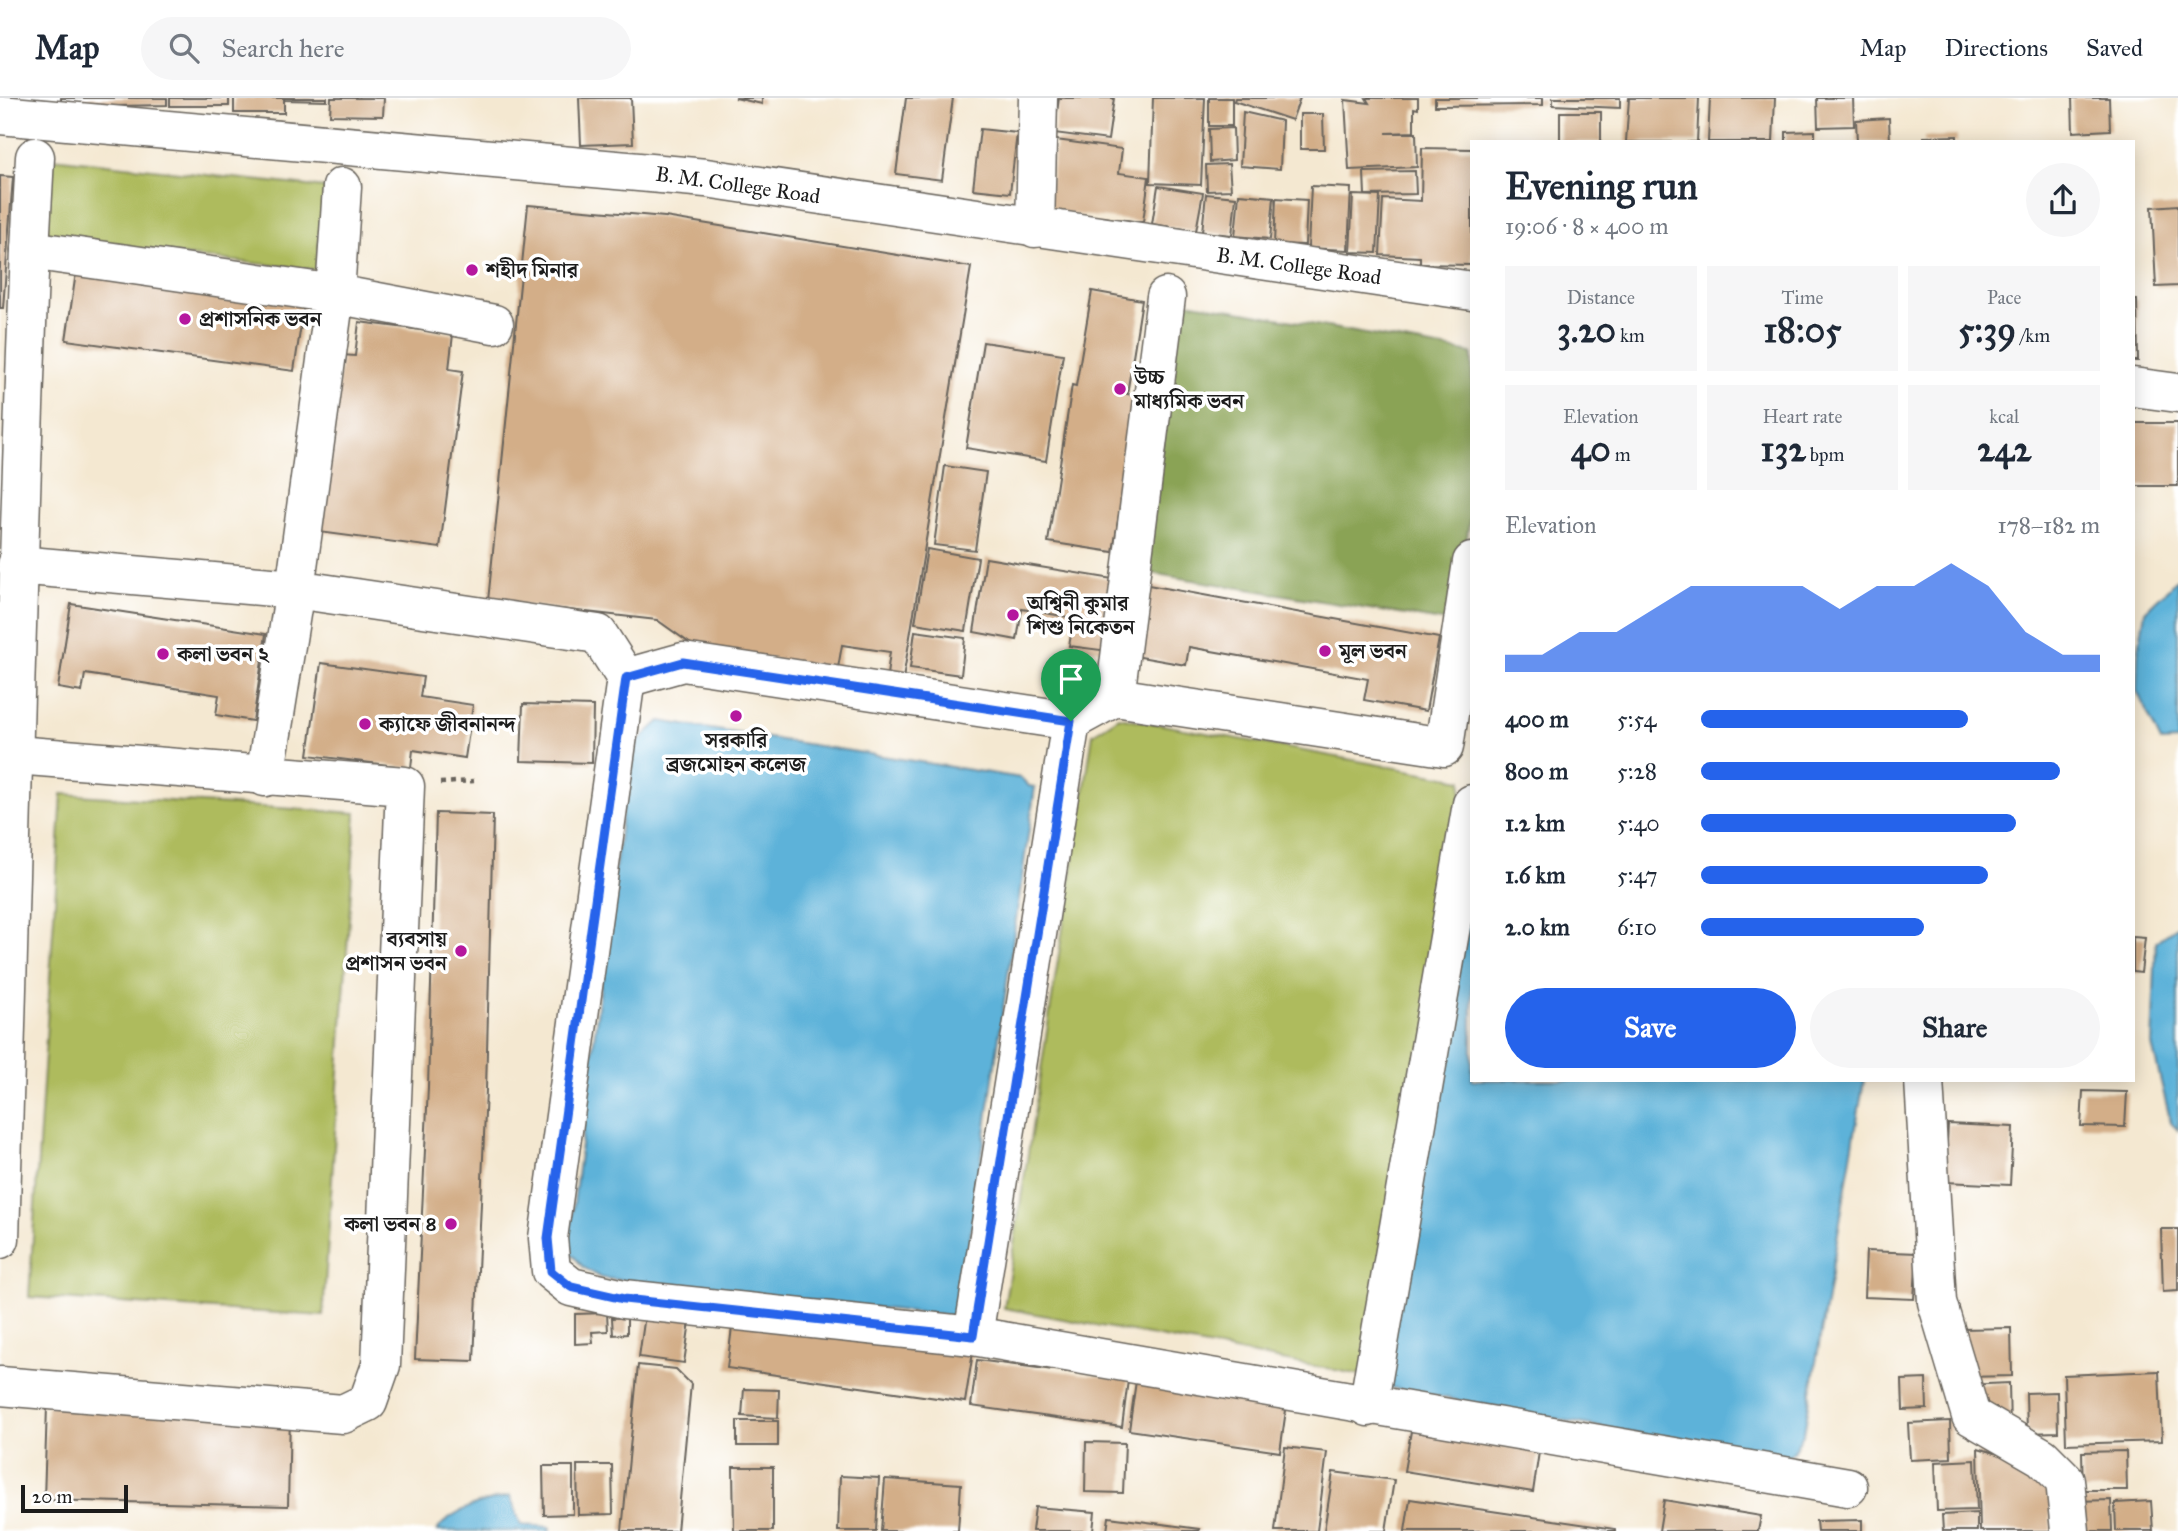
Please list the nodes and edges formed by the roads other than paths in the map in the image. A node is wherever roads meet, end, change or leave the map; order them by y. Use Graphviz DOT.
graph roads {
  1 [pos="1038,98"];
  2 [pos="55,110"];
  3 [pos="0,115"];
  4 [pos="35,157"];
  5 [pos="342,187"];
  6 [pos="1035,228"];
  7 [pos="30,250"];
  8 [pos="1470,291"];
  9 [pos="335,294"];
  10 [pos="1166,297"];
  11 [pos="495,324"];
  12 [pos="2135,387"];
  13 [pos="2178,393"];
  14 [pos="17,565"];
  15 [pos="1470,584"];
  16 [pos="295,589"];
  17 [pos="1466,627"];
  18 [pos="8,676"];
  19 [pos="626,678"];
  20 [pos="1115,697"];
  21 [pos="1071,721"];
  22 [pos="1458,750"];
  23 [pos="15,755"];
  24 [pos="265,777"];
  25 [pos="1470,816"];
  26 [pos="1924,1082"];
  27 [pos="0,1239"];
  28 [pos="973,1336"];
  29 [pos="0,1386"];
  30 [pos="1368,1407"];
  31 [pos="1848,1487"];
  32 [pos="2070,1531"];
  1 -- 6 [label="main road"];
  2 -- 3 [label="main road, B. M. College Road"];
  2 -- 6 [label="main road, B. M. College Road"];
  4 -- 7 [label="main road"];
  5 -- 9 [label="main road"];
  6 -- 8 [label="main road, B. M. College Road"];
  7 -- 9 [label="main road"];
  7 -- 14 [label="main road"];
  9 -- 11 [label="main road"];
  9 -- 16 [label="main road"];
  10 -- 20 [label="main road"];
  12 -- 13 [label="main road"];
  14 -- 16 [label="main road"];
  14 -- 18 [label="main road"];
  15 -- 17 [label="main road"];
  16 -- 19 [label="main road"];
  16 -- 24 [label="main road"];
  17 -- 22 [label="main road"];
  18 -- 23 [label="main road"];
  19 -- 21 [label="main road"];
  19 -- 28 [label="main road"];
  20 -- 21 [label="main road"];
  20 -- 22 [label="main road"];
  21 -- 28 [label="main road"];
  23 -- 24 [label="main road"];
  23 -- 27 [label="main road"];
  24 -- 29 [label="main road"];
  25 -- 30 [label="main road"];
  26 -- 32 [label="main road"];
  28 -- 30 [label="main road"];
  30 -- 31 [label="main road"];
}
